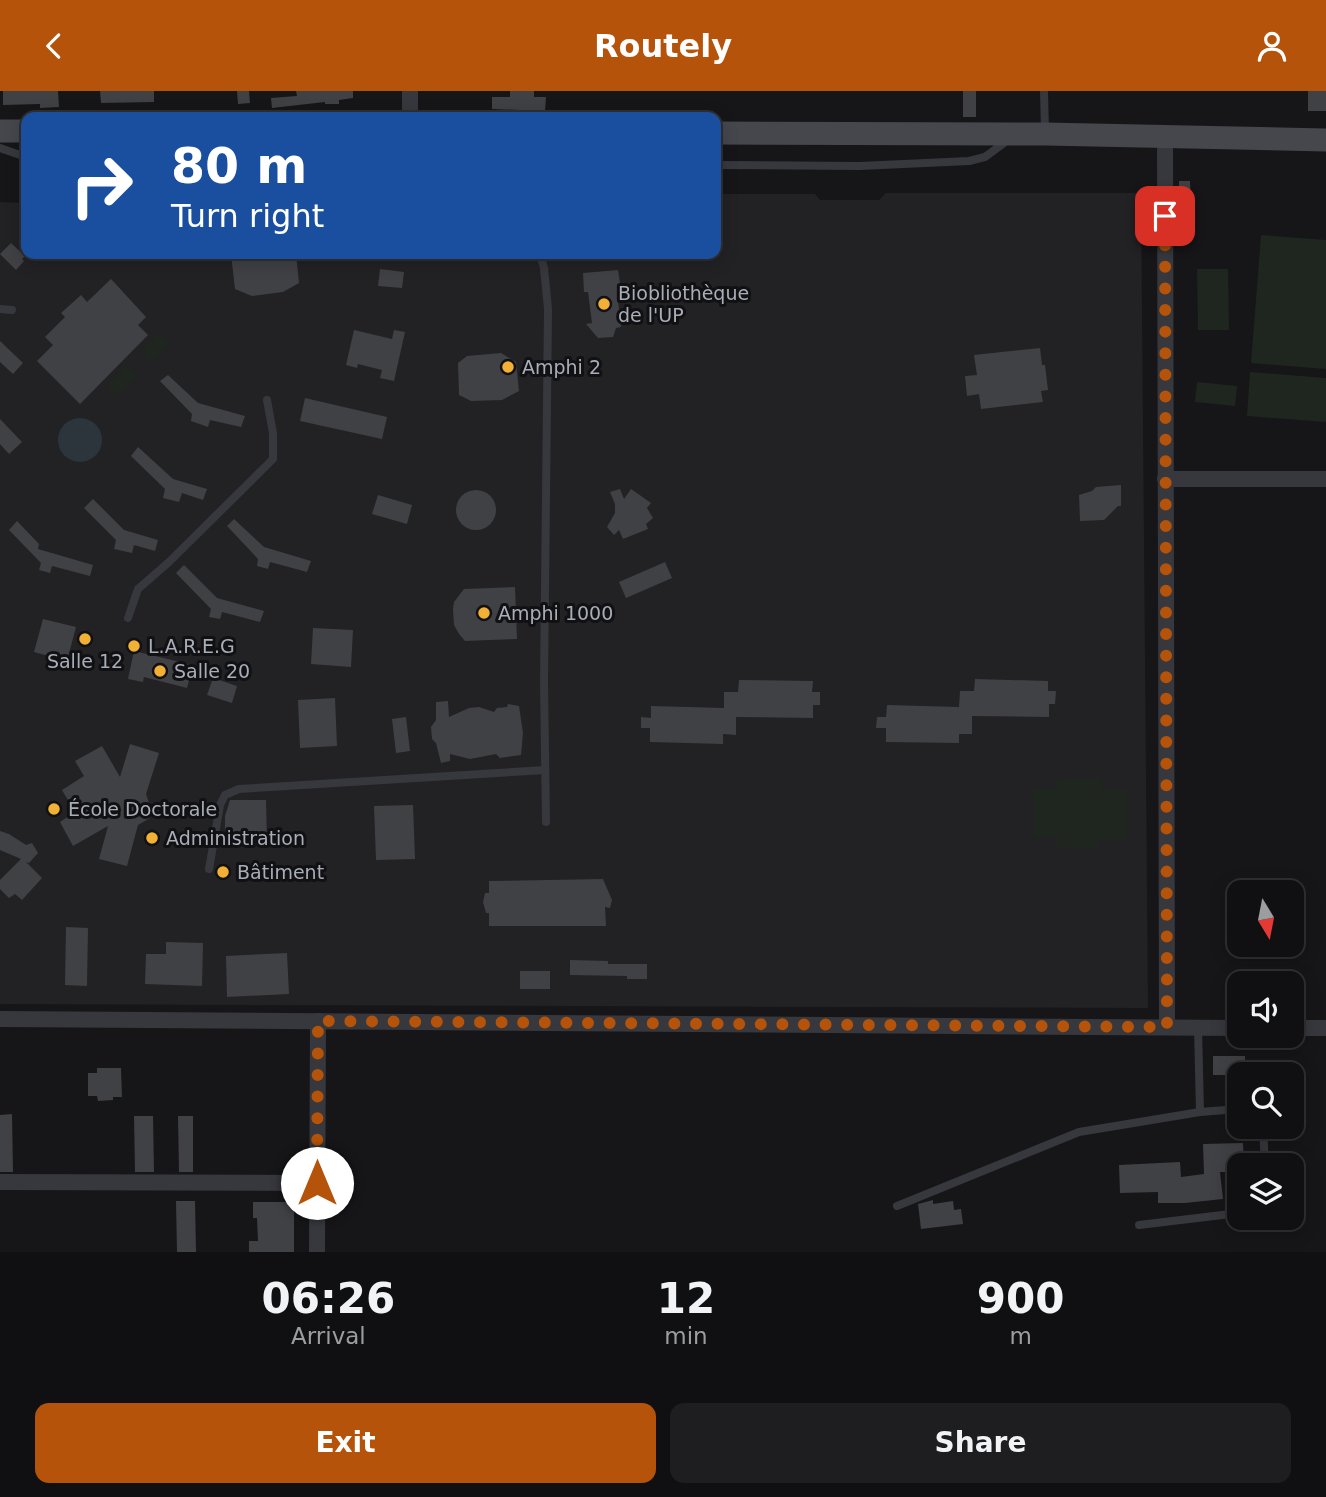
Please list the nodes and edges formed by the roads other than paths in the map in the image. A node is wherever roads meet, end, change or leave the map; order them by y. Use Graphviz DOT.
graph roads {
  1 [pos="410,91"];
  2 [pos="1044,91"];
  3 [pos="410,112"];
  4 [pos="0,131"];
  5 [pos="21,131"];
  6 [pos="721,134"];
  7 [pos="1014,134"];
  8 [pos="1045,134"];
  9 [pos="1164,137"];
  10 [pos="1326,140"];
  11 [pos="0,148"];
  12 [pos="21,155"];
  13 [pos="721,165"];
  14 [pos="541,259"];
  15 [pos="547,259"];
  16 [pos="544,268"];
  17 [pos="0,309"];
  18 [pos="12,310"];
  19 [pos="267,400"];
  20 [pos="1166,479"];
  21 [pos="1326,479"];
  22 [pos="128,618"];
  23 [pos="545,770"];
  24 [pos="546,822"];
  25 [pos="209,869"];
  26 [pos="0,1019"];
  27 [pos="318,1021"];
  28 [pos="1167,1027"];
  29 [pos="1199,1028"];
  30 [pos="1227,1028"];
  31 [pos="1304,1028"];
  32 [pos="1326,1028"];
  33 [pos="1227,1110"];
  34 [pos="1200,1112"];
  35 [pos="0,1182"];
  36 [pos="317,1183"];
  37 [pos="897,1206"];
  38 [pos="1227,1215"];
  39 [pos="1139,1226"];
  40 [pos="317,1252"];
  1 -- 3 [label="street"];
  2 -- 8 [label="lane"];
  4 -- 5 [label="street"];
  6 -- 7 [label="street"];
  7 -- 8 [label="street"];
  7 -- 13 [label="lane"];
  8 -- 9 [label="street"];
  9 -- 10 [label="street"];
  9 -- 20 [label="street"];
  11 -- 12 [label="lane"];
  14 -- 16 [label="lane"];
  15 -- 16 [label="lane"];
  16 -- 23 [label="lane"];
  17 -- 18 [label="lane"];
  19 -- 22 [label="lane"];
  20 -- 21 [label="street"];
  20 -- 28 [label="street"];
  23 -- 24 [label="lane"];
  23 -- 25 [label="lane"];
  26 -- 27 [label="street"];
  27 -- 28 [label="street"];
  27 -- 36 [label="street"];
  28 -- 29 [label="street"];
  29 -- 30 [label="street"];
  29 -- 34 [label="lane"];
  31 -- 32 [label="street"];
  33 -- 34 [label="lane"];
  34 -- 37 [label="lane"];
  35 -- 36 [label="street"];
  36 -- 40 [label="street"];
  38 -- 39 [label="lane"];
}
